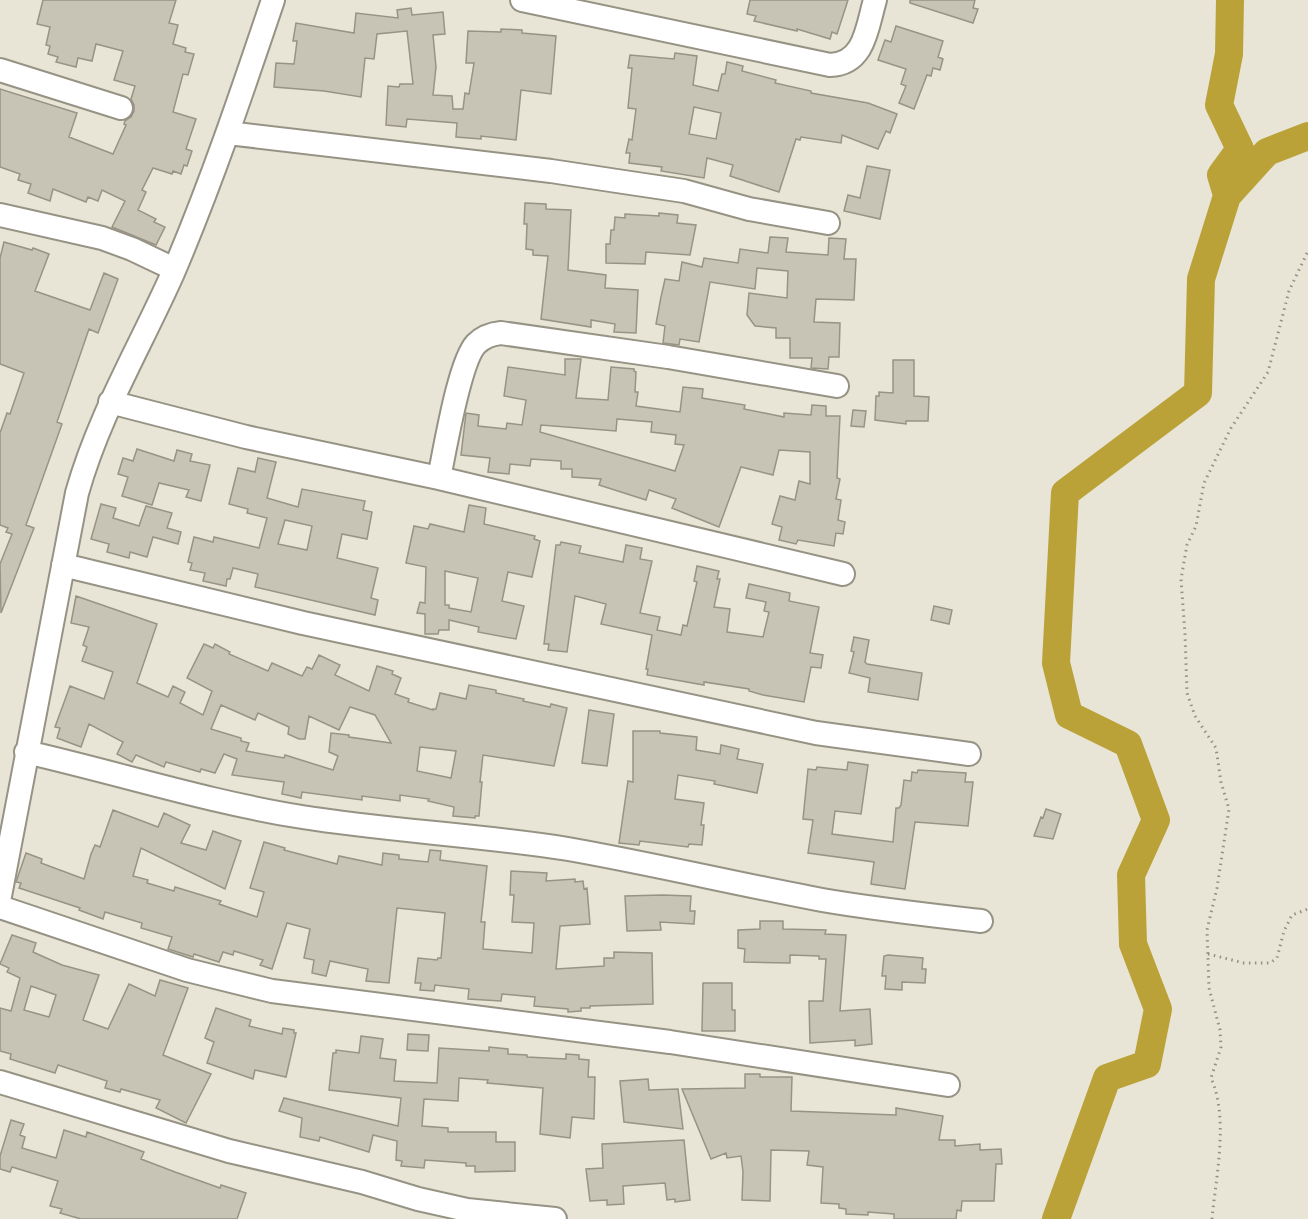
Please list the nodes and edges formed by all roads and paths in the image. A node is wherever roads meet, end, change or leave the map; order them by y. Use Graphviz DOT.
graph roads {
  1 [pos="273,0"];
  2 [pos="522,0"];
  3 [pos="875,0"];
  4 [pos="0,70"];
  5 [pos="121,108"];
  6 [pos="228,133"];
  7 [pos="0,215"];
  8 [pos="828,223"];
  9 [pos="1308,251"];
  10 [pos="174,269"];
  11 [pos="837,386"];
  12 [pos="110,402"];
  13 [pos="439,478"];
  14 [pos="63,565"];
  15 [pos="843,574"];
  16 [pos="26,752"];
  17 [pos="969,754"];
  18 [pos="0,896"];
  19 [pos="0,907"];
  20 [pos="1308,909"];
  21 [pos="981,921"];
  22 [pos="1208,954"];
  23 [pos="0,1082"];
  24 [pos="948,1085"];
  25 [pos="555,1219"];
  26 [pos="1212,1219"];
  1 -- 6 [label="street"];
  2 -- 3 [label="street"];
  4 -- 5 [label="street"];
  6 -- 8 [label="street"];
  6 -- 10 [label="street"];
  7 -- 10 [label="street"];
  9 -- 22 [label="path"];
  10 -- 12 [label="street"];
  11 -- 13 [label="street"];
  12 -- 13 [label="street"];
  12 -- 14 [label="street"];
  13 -- 15 [label="street"];
  14 -- 16 [label="street"];
  14 -- 17 [label="street"];
  16 -- 18 [label="street"];
  16 -- 21 [label="street"];
  19 -- 24 [label="street"];
  20 -- 22 [label="path"];
  22 -- 26 [label="path"];
  23 -- 25 [label="street"];
}
